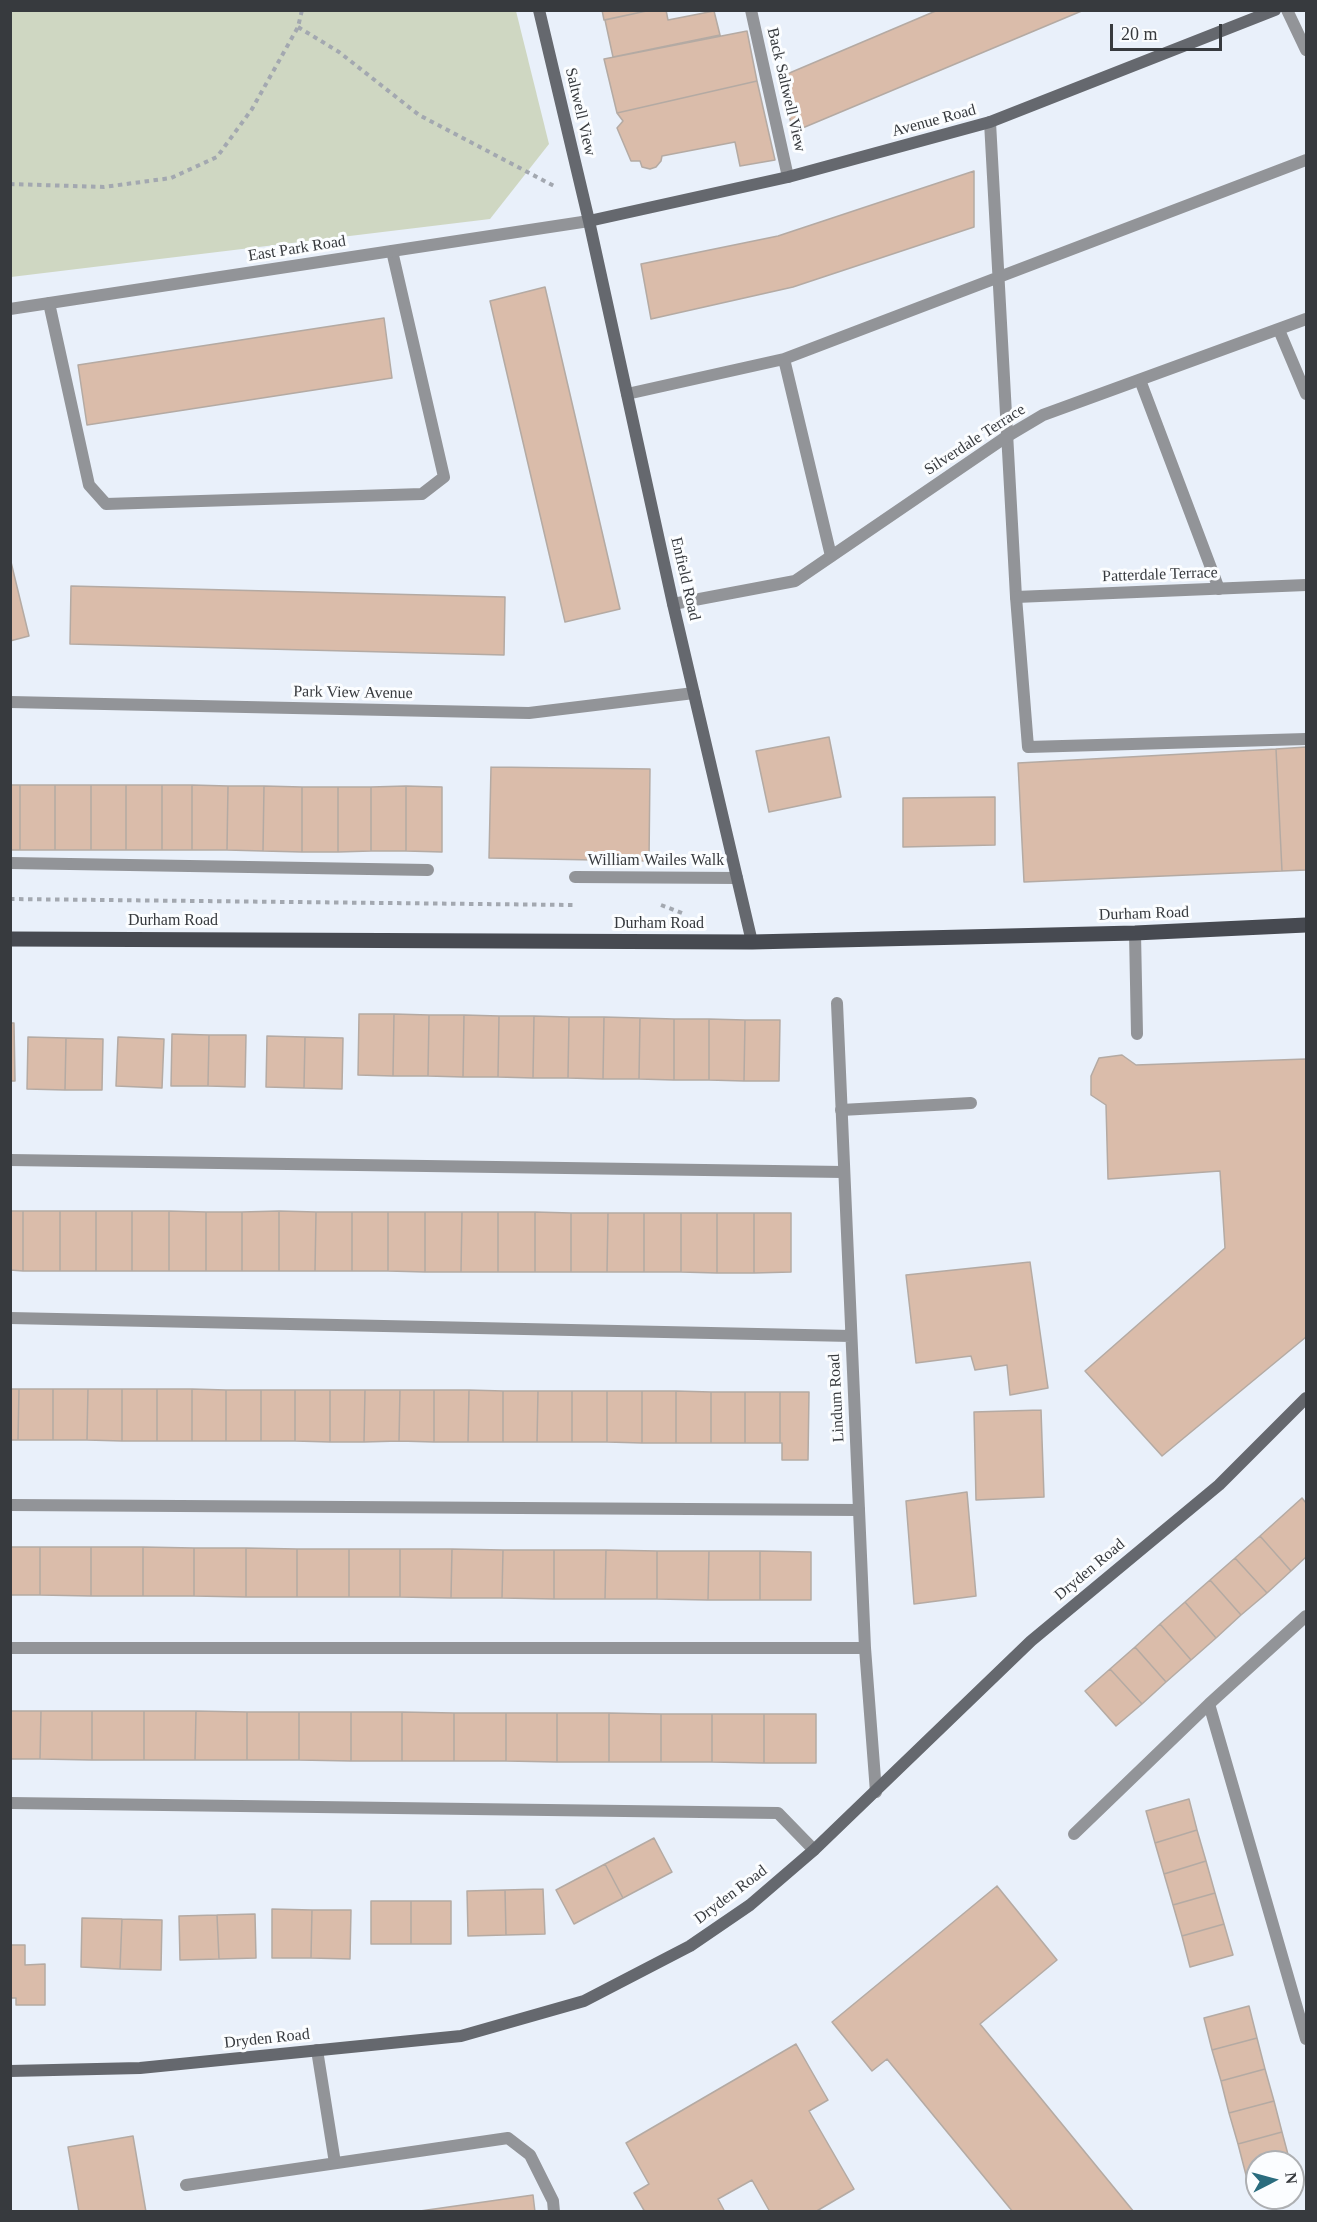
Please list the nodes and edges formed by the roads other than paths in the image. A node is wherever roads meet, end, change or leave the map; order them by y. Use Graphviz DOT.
graph roads {
  1 [pos="539,10"];
  2 [pos="1275,10"];
  3 [pos="1287,10"];
  4 [pos="752,11"];
  5 [pos="1306,50"];
  6 [pos="990,122"];
  7 [pos="1306,160"];
  8 [pos="788,177"];
  9 [pos="589,221"];
  10 [pos="392,251"];
  11 [pos="998,278"];
  12 [pos="49,303"];
  13 [pos="10,309"];
  14 [pos="1306,320"];
  15 [pos="1279,330"];
  16 [pos="784,359"];
  17 [pos="1140,380"];
  18 [pos="627,393"];
  19 [pos="1306,394"];
  20 [pos="1006,437"];
  21 [pos="831,556"];
  22 [pos="1306,585"];
  23 [pos="1219,589"];
  24 [pos="1016,597"];
  25 [pos="673,604"];
  26 [pos="694,693"];
  27 [pos="10,702"];
  28 [pos="1306,739"];
  29 [pos="10,863"];
  30 [pos="428,870"];
  31 [pos="575,877"];
  32 [pos="737,878"];
  33 [pos="1306,925"];
  34 [pos="1135,933"];
  35 [pos="10,939"];
  36 [pos="752,942"];
  37 [pos="837,1003"];
  38 [pos="1137,1034"];
  39 [pos="971,1103"];
  40 [pos="841,1110"];
  41 [pos="10,1160"];
  42 [pos="843,1172"];
  43 [pos="10,1318"];
  44 [pos="851,1336"];
  45 [pos="1306,1398"];
  46 [pos="10,1505"];
  47 [pos="859,1510"];
  48 [pos="1306,1616"];
  49 [pos="10,1648"];
  50 [pos="865,1648"];
  51 [pos="1209,1704"];
  52 [pos="876,1792"];
  53 [pos="10,1803"];
  54 [pos="1074,1834"];
  55 [pos="814,1850"];
  56 [pos="1306,2039"];
  57 [pos="317,2050"];
  58 [pos="10,2071"];
  59 [pos="335,2163"];
  60 [pos="186,2185"];
  61 [pos="554,2211"];
  1 -- 9 [label="street, Saltwell View"];
  2 -- 6 [label="street, Avenue Road"];
  3 -- 5 [label="street"];
  4 -- 8 [label="street, Back Saltwell View"];
  6 -- 8 [label="street, Avenue Road"];
  6 -- 11 [label="street"];
  7 -- 11 [label="street"];
  8 -- 9 [label="street, Avenue Road"];
  9 -- 10 [label="street, East Park Road"];
  9 -- 18 [label="street, Enfield Road"];
  10 -- 12 [label="street, East Park Road"];
  10 -- 12 [label="street"];
  11 -- 16 [label="street"];
  11 -- 20 [label="street"];
  12 -- 13 [label="street, East Park Road"];
  14 -- 15 [label="street, Silverdale Terrace"];
  15 -- 17 [label="street, Silverdale Terrace"];
  15 -- 19 [label="street"];
  16 -- 18 [label="street"];
  16 -- 21 [label="street"];
  17 -- 20 [label="street, Silverdale Terrace"];
  17 -- 23 [label="street"];
  18 -- 25 [label="street, Enfield Road"];
  20 -- 21 [label="street, Silverdale Terrace"];
  20 -- 24 [label="street"];
  21 -- 25 [label="street, Silverdale Terrace"];
  22 -- 23 [label="street, Patterdale Terrace"];
  23 -- 24 [label="street, Patterdale Terrace"];
  24 -- 28 [label="street"];
  25 -- 26 [label="street, Enfield Road"];
  26 -- 27 [label="street, Park View Avenue"];
  26 -- 32 [label="street, Enfield Road"];
  29 -- 30 [label="street"];
  31 -- 32 [label="street, William Wailes Walk"];
  32 -- 36 [label="street, Enfield Road"];
  33 -- 34 [label="main road, Durham Road"];
  34 -- 36 [label="main road, Durham Road"];
  34 -- 38 [label="street"];
  35 -- 36 [label="main road, Durham Road"];
  37 -- 40 [label="street, Lindum Road"];
  39 -- 40 [label="street"];
  40 -- 42 [label="street, Lindum Road"];
  41 -- 42 [label="street"];
  42 -- 44 [label="street, Lindum Road"];
  43 -- 44 [label="street"];
  44 -- 47 [label="street, Lindum Road"];
  45 -- 52 [label="street, Dryden Road"];
  46 -- 47 [label="street"];
  47 -- 50 [label="street, Lindum Road"];
  48 -- 51 [label="street"];
  49 -- 50 [label="street"];
  50 -- 52 [label="street, Lindum Road"];
  51 -- 54 [label="street"];
  51 -- 56 [label="street"];
  52 -- 55 [label="street, Dryden Road"];
  53 -- 55 [label="street"];
  55 -- 57 [label="street, Dryden Road"];
  57 -- 58 [label="street, Dryden Road"];
  57 -- 59 [label="street"];
  59 -- 60 [label="street"];
  59 -- 61 [label="street"];
}
